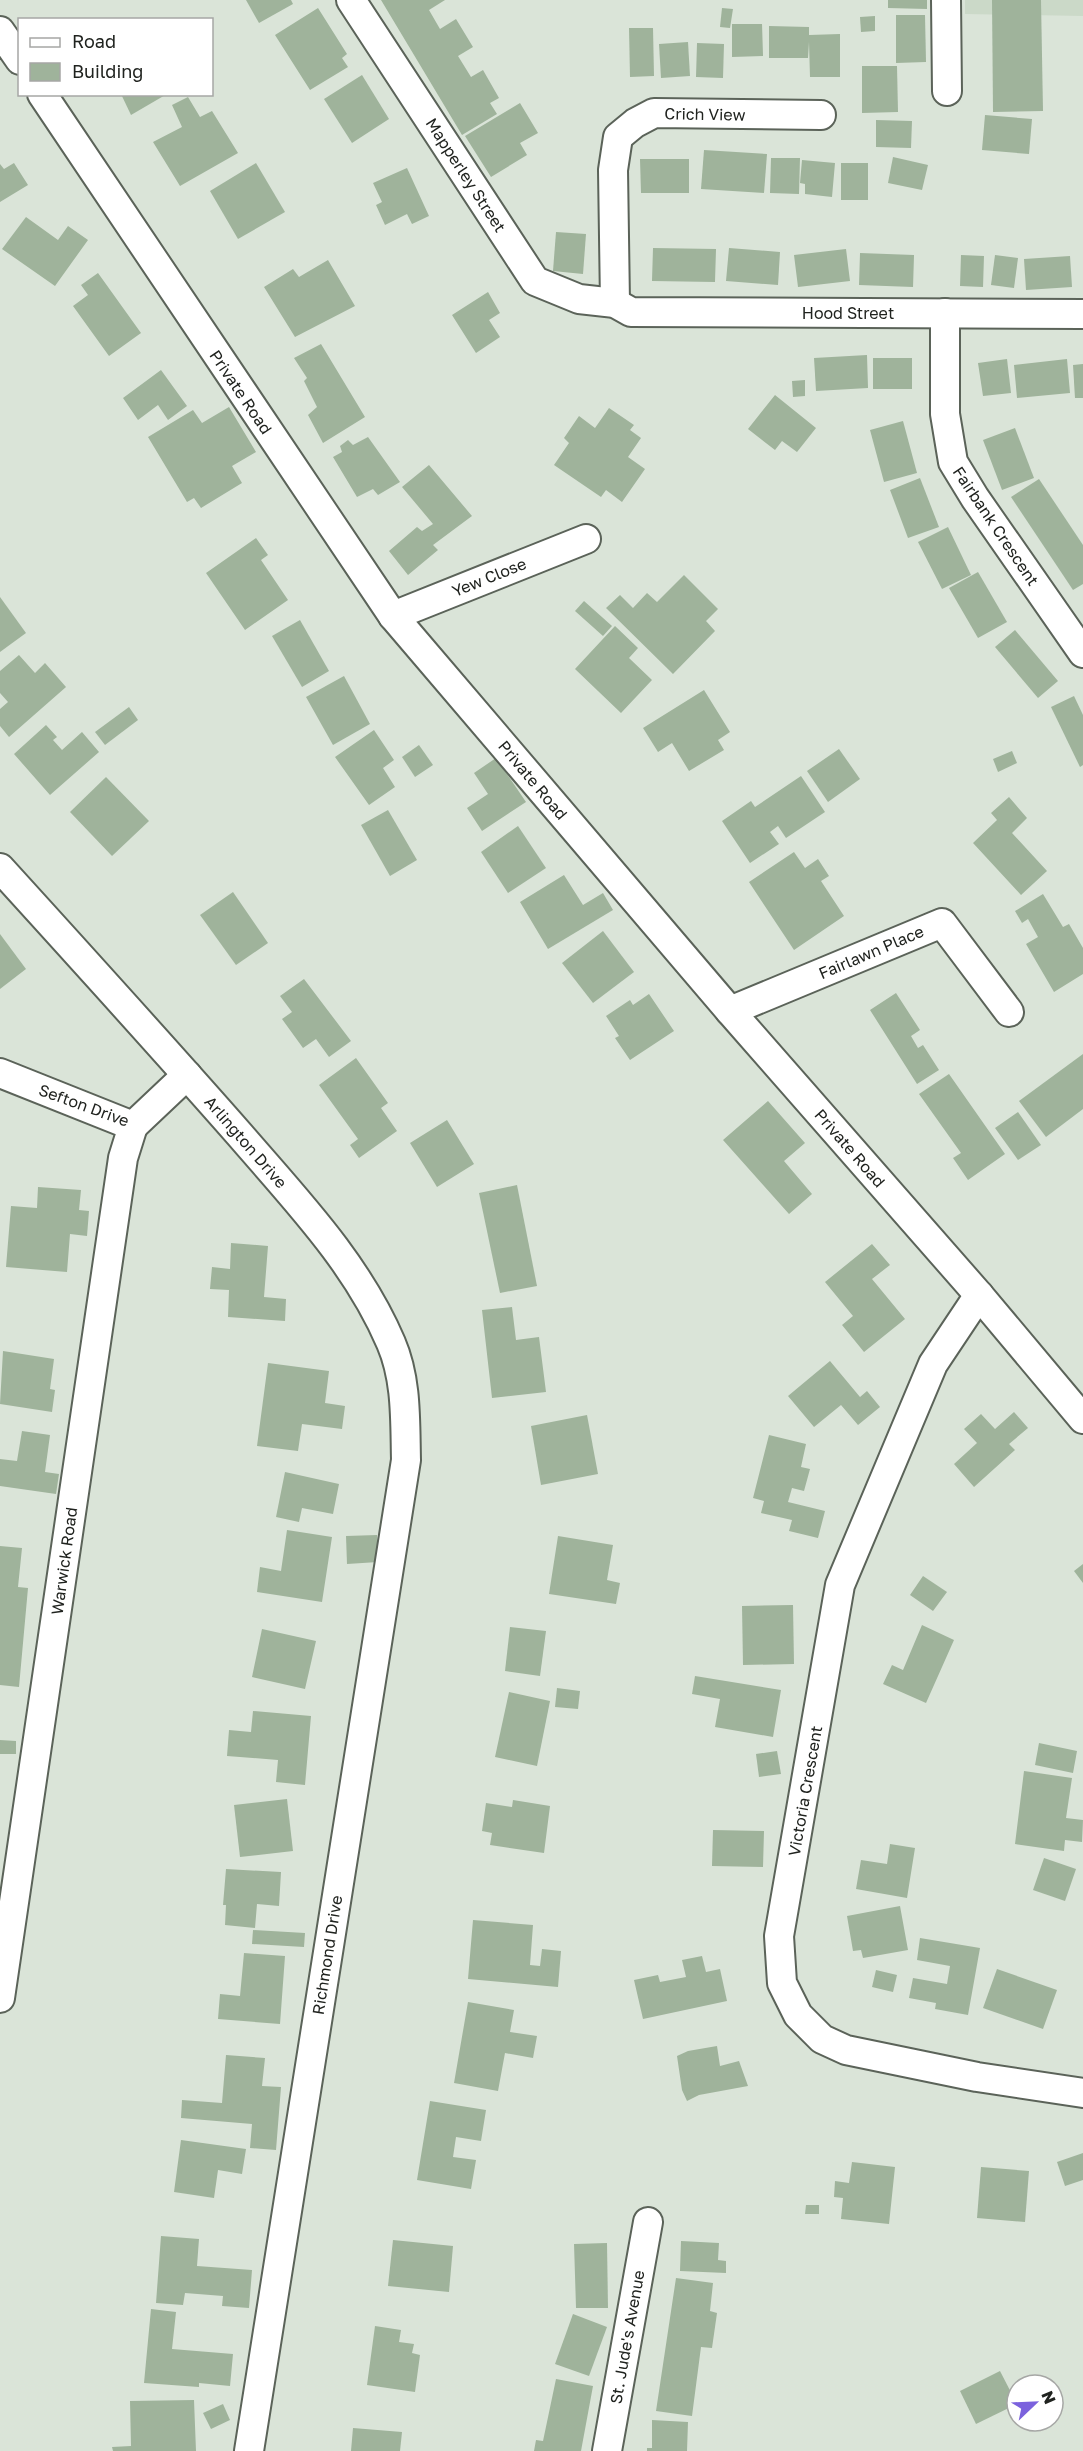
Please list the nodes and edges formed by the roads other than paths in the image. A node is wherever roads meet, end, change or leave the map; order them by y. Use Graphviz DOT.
graph roads {
  1 [pos="351,0"];
  2 [pos="946,0"];
  3 [pos="0,31"];
  4 [pos="18,57"];
  5 [pos="947,91"];
  6 [pos="43,96"];
  7 [pos="821,115"];
  8 [pos="615,303"];
  9 [pos="945,313"];
  10 [pos="1083,314"];
  11 [pos="586,539"];
  12 [pos="393,616"];
  13 [pos="1083,653"];
  14 [pos="0,868"];
  15 [pos="730,1011"];
  16 [pos="1009,1012"];
  17 [pos="0,1073"];
  18 [pos="187,1075"];
  19 [pos="133,1126"];
  20 [pos="979,1295"];
  21 [pos="1083,1419"];
  22 [pos="406,1460"];
  23 [pos="0,1998"];
  24 [pos="1083,2093"];
  25 [pos="648,2222"];
  26 [pos="249,2451"];
  27 [pos="607,2451"];
  1 -- 8 [label="street, Mapperley Street"];
  2 -- 5 [label="street"];
  3 -- 4 [label="street"];
  6 -- 12 [label="street, Private Road"];
  7 -- 8 [label="street, Crich View"];
  8 -- 9 [label="street, Hood Street"];
  9 -- 10 [label="street, Hood Street"];
  9 -- 13 [label="street, Fairbank Crescent"];
  11 -- 12 [label="street, Yew Close"];
  12 -- 15 [label="street, Private Road"];
  14 -- 18 [label="street, Arlington Drive"];
  15 -- 16 [label="street, Fairlawn Place"];
  15 -- 20 [label="street, Private Road"];
  17 -- 19 [label="street, Sefton Drive"];
  18 -- 19 [label="street, Sefton Drive"];
  18 -- 22 [label="street, Arlington Drive"];
  19 -- 23 [label="street, Warwick Road"];
  20 -- 21 [label="street, Private Road"];
  20 -- 24 [label="street, Victoria Crescent"];
  22 -- 26 [label="street, Richmond Drive"];
  25 -- 27 [label="street, St. Jude's Avenue"];
}
